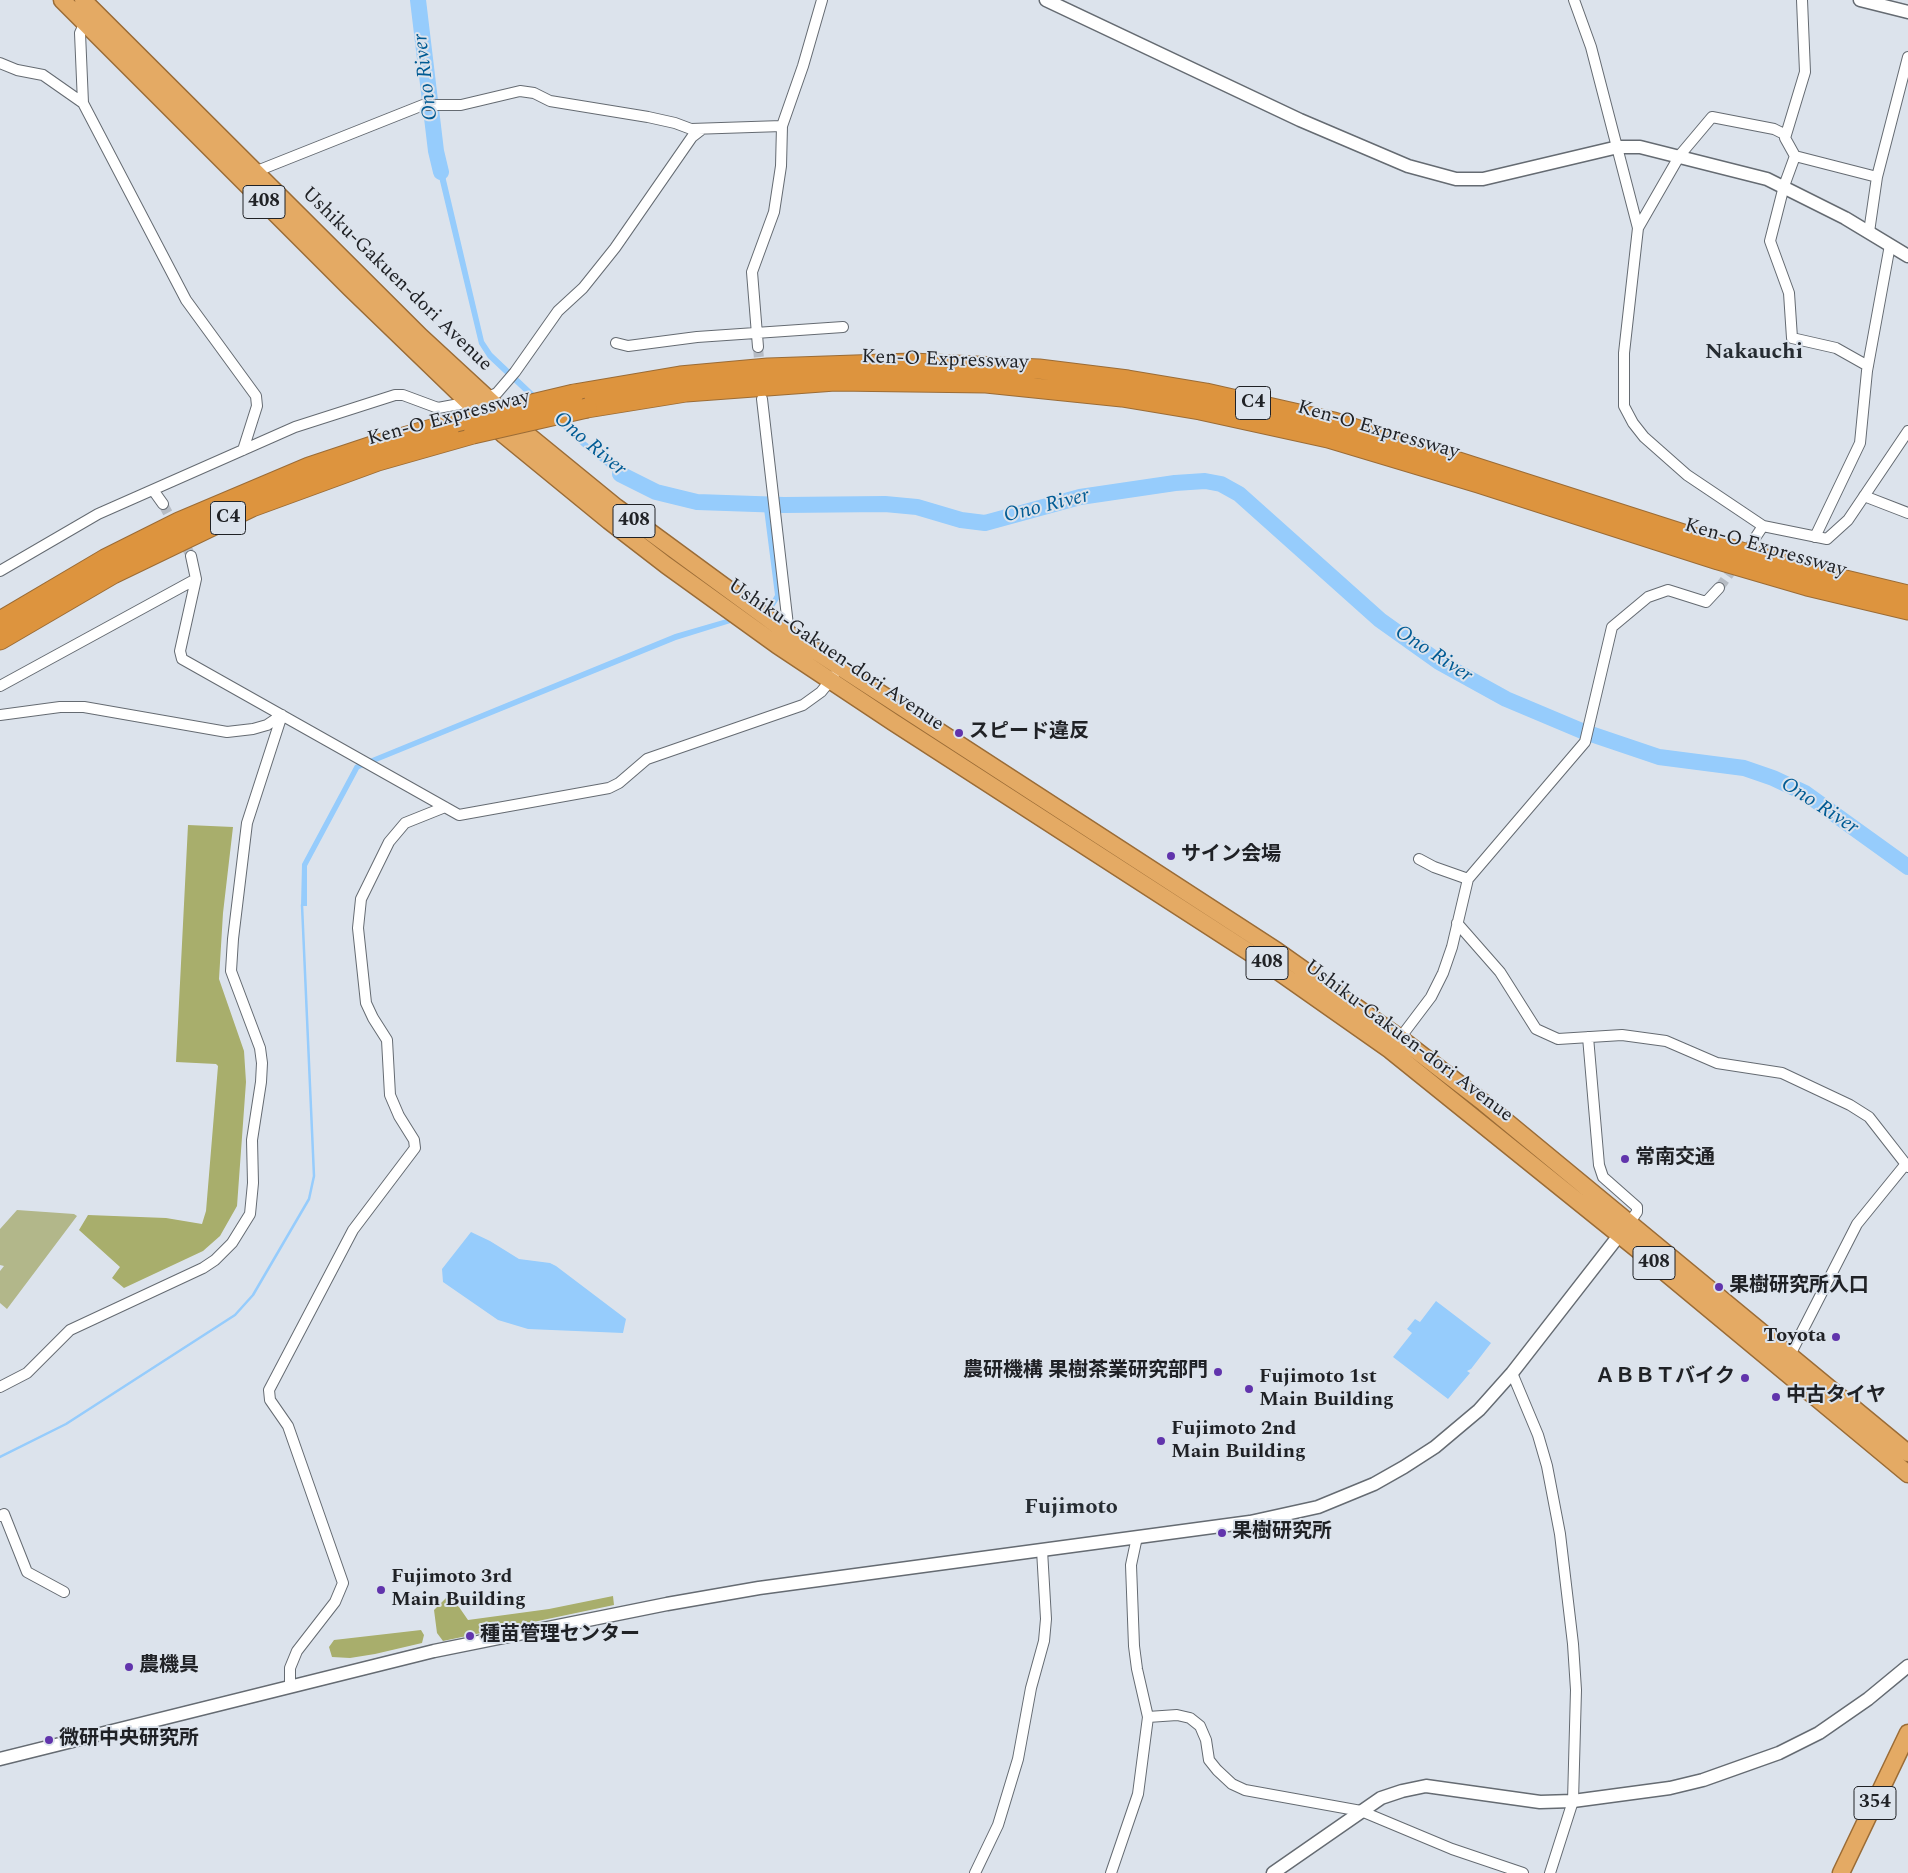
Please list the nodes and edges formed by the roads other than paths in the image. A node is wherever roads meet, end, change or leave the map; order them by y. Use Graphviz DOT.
graph roads {
  1 [pos="62,0"];
  2 [pos="822,0"];
  3 [pos="1046,0"];
  4 [pos="1574,0"];
  5 [pos="1802,0"];
  6 [pos="1860,0"];
  7 [pos="86,11"];
  8 [pos="1908,12"];
  9 [pos="1908,58"];
  10 [pos="0,63"];
  11 [pos="83,103"];
  12 [pos="782,126"];
  13 [pos="701,130"];
  14 [pos="1786,135"];
  15 [pos="1618,147"];
  16 [pos="1680,155"];
  17 [pos="1795,156"];
  18 [pos="255,172"];
  19 [pos="1877,177"];
  20 [pos="239,178"];
  21 [pos="1784,186"];
  22 [pos="1638,228"];
  23 [pos="1869,232"];
  24 [pos="1890,245"];
  25 [pos="1908,256"];
  26 [pos="843,327"];
  27 [pos="756,333"];
  28 [pos="616,343"];
  29 [pos="758,347"];
  30 [pos="1868,366"];
  31 [pos="487,398"];
  32 [pos="762,399"];
  33 [pos="468,402"];
  34 [pos="1908,431"];
  35 [pos="244,450"];
  36 [pos="153,490"];
  37 [pos="1864,496"];
  38 [pos="163,504"];
  39 [pos="1908,513"];
  40 [pos="1763,526"];
  41 [pos="1815,537"];
  42 [pos="1755,538"];
  43 [pos="190,556"];
  44 [pos="0,571"];
  45 [pos="196,579"];
  46 [pos="1719,588"];
  47 [pos="1908,595"];
  48 [pos="1908,610"];
  49 [pos="0,621"];
  50 [pos="789,634"];
  51 [pos="0,640"];
  52 [pos="835,674"];
  53 [pos="0,686"];
  54 [pos="0,715"];
  55 [pos="282,715"];
  56 [pos="445,807"];
  57 [pos="1419,858"];
  58 [pos="1468,879"];
  59 [pos="1457,923"];
  60 [pos="1588,1037"];
  61 [pos="1400,1038"];
  62 [pos="1907,1166"];
  63 [pos="1624,1229"];
  64 [pos="1790,1355"];
  65 [pos="1512,1373"];
  66 [pos="0,1387"];
  67 [pos="1908,1454"];
  68 [pos="1908,1474"];
  69 [pos="0,1516"];
  70 [pos="1137,1537"];
  71 [pos="1042,1550"];
  72 [pos="64,1592"];
  73 [pos="1908,1666"];
  74 [pos="290,1686"];
  75 [pos="1148,1718"];
  76 [pos="1907,1740"];
  77 [pos="0,1759"];
  78 [pos="1573,1801"];
  79 [pos="1361,1811"];
  80 [pos="975,1873"];
  81 [pos="1111,1873"];
  82 [pos="1273,1873"];
  83 [pos="1523,1873"];
  84 [pos="1550,1873"];
  85 [pos="1841,1873"];
  1 -- 7 [label="highway, Ushiku-Gakuen-dori Avenue / 408"];
  2 -- 12 [label="street"];
  3 -- 15 [label="street"];
  4 -- 15 [label="street"];
  5 -- 14 [label="street"];
  6 -- 8 [label="street"];
  7 -- 11 [label="street"];
  7 -- 18 [label="highway, Ushiku-Gakuen-dori Avenue / 408"];
  7 -- 20 [label="highway, Ushiku-Gakuen-dori Avenue / 408"];
  9 -- 19 [label="street"];
  10 -- 11 [label="street"];
  11 -- 35 [label="street"];
  12 -- 13 [label="street"];
  12 -- 27 [label="street"];
  13 -- 18 [label="street"];
  13 -- 31 [label="street"];
  14 -- 16 [label="street"];
  14 -- 17 [label="street"];
  15 -- 16 [label="street"];
  15 -- 22 [label="street"];
  16 -- 21 [label="street"];
  16 -- 22 [label="street"];
  17 -- 19 [label="street"];
  17 -- 21 [label="street"];
  18 -- 20 [label="street"];
  18 -- 31 [label="highway, Ushiku-Gakuen-dori Avenue / 408"];
  19 -- 23 [label="street"];
  20 -- 33 [label="highway, Ushiku-Gakuen-dori Avenue / 408"];
  21 -- 23 [label="street"];
  21 -- 30 [label="street"];
  22 -- 40 [label="street"];
  23 -- 24 [label="street"];
  24 -- 25 [label="street"];
  24 -- 30 [label="street"];
  26 -- 27 [label="street"];
  27 -- 28 [label="street"];
  27 -- 29 [label="street"];
  30 -- 41 [label="street"];
  31 -- 33 [label="street"];
  31 -- 50 [label="highway, Ushiku-Gakuen-dori Avenue / 408"];
  32 -- 50 [label="street"];
  33 -- 35 [label="street"];
  33 -- 52 [label="highway, Ushiku-Gakuen-dori Avenue / 408"];
  34 -- 37 [label="street"];
  35 -- 36 [label="street"];
  36 -- 38 [label="street"];
  36 -- 44 [label="street"];
  37 -- 39 [label="street"];
  37 -- 41 [label="street"];
  40 -- 41 [label="street"];
  40 -- 42 [label="street"];
  43 -- 45 [label="street"];
  45 -- 53 [label="street"];
  45 -- 55 [label="street"];
  46 -- 58 [label="street"];
  47 -- 49 [label="highway, Ken-O Expressway / C4, bridge"];
  48 -- 51 [label="highway, Ken-O Expressway / C4, bridge"];
  50 -- 52 [label="highway, Ushiku-Gakuen-dori Avenue / 408"];
  52 -- 56 [label="street"];
  52 -- 61 [label="highway, Ushiku-Gakuen-dori Avenue / 408"];
  52 -- 63 [label="highway, Ushiku-Gakuen-dori Avenue / 408"];
  54 -- 55 [label="street"];
  55 -- 56 [label="street"];
  55 -- 66 [label="street"];
  56 -- 74 [label="street"];
  57 -- 58 [label="street"];
  58 -- 59 [label="street"];
  59 -- 60 [label="street"];
  59 -- 61 [label="street"];
  60 -- 62 [label="street"];
  60 -- 63 [label="street"];
  61 -- 63 [label="highway, Ushiku-Gakuen-dori Avenue / 408"];
  62 -- 64 [label="street"];
  63 -- 64 [label="highway, Ushiku-Gakuen-dori Avenue / 408"];
  63 -- 65 [label="street"];
  63 -- 68 [label="highway, Ushiku-Gakuen-dori Avenue / 408"];
  64 -- 67 [label="highway, Ushiku-Gakuen-dori Avenue / 408"];
  65 -- 70 [label="street"];
  65 -- 78 [label="street"];
  69 -- 72 [label="street"];
  70 -- 71 [label="street"];
  70 -- 75 [label="street"];
  71 -- 74 [label="street"];
  71 -- 80 [label="street"];
  73 -- 78 [label="street"];
  74 -- 77 [label="street"];
  75 -- 79 [label="street"];
  75 -- 81 [label="street"];
  76 -- 85 [label="highway, 354"];
  78 -- 79 [label="street"];
  78 -- 84 [label="street"];
  79 -- 82 [label="street"];
  79 -- 83 [label="street"];
}
